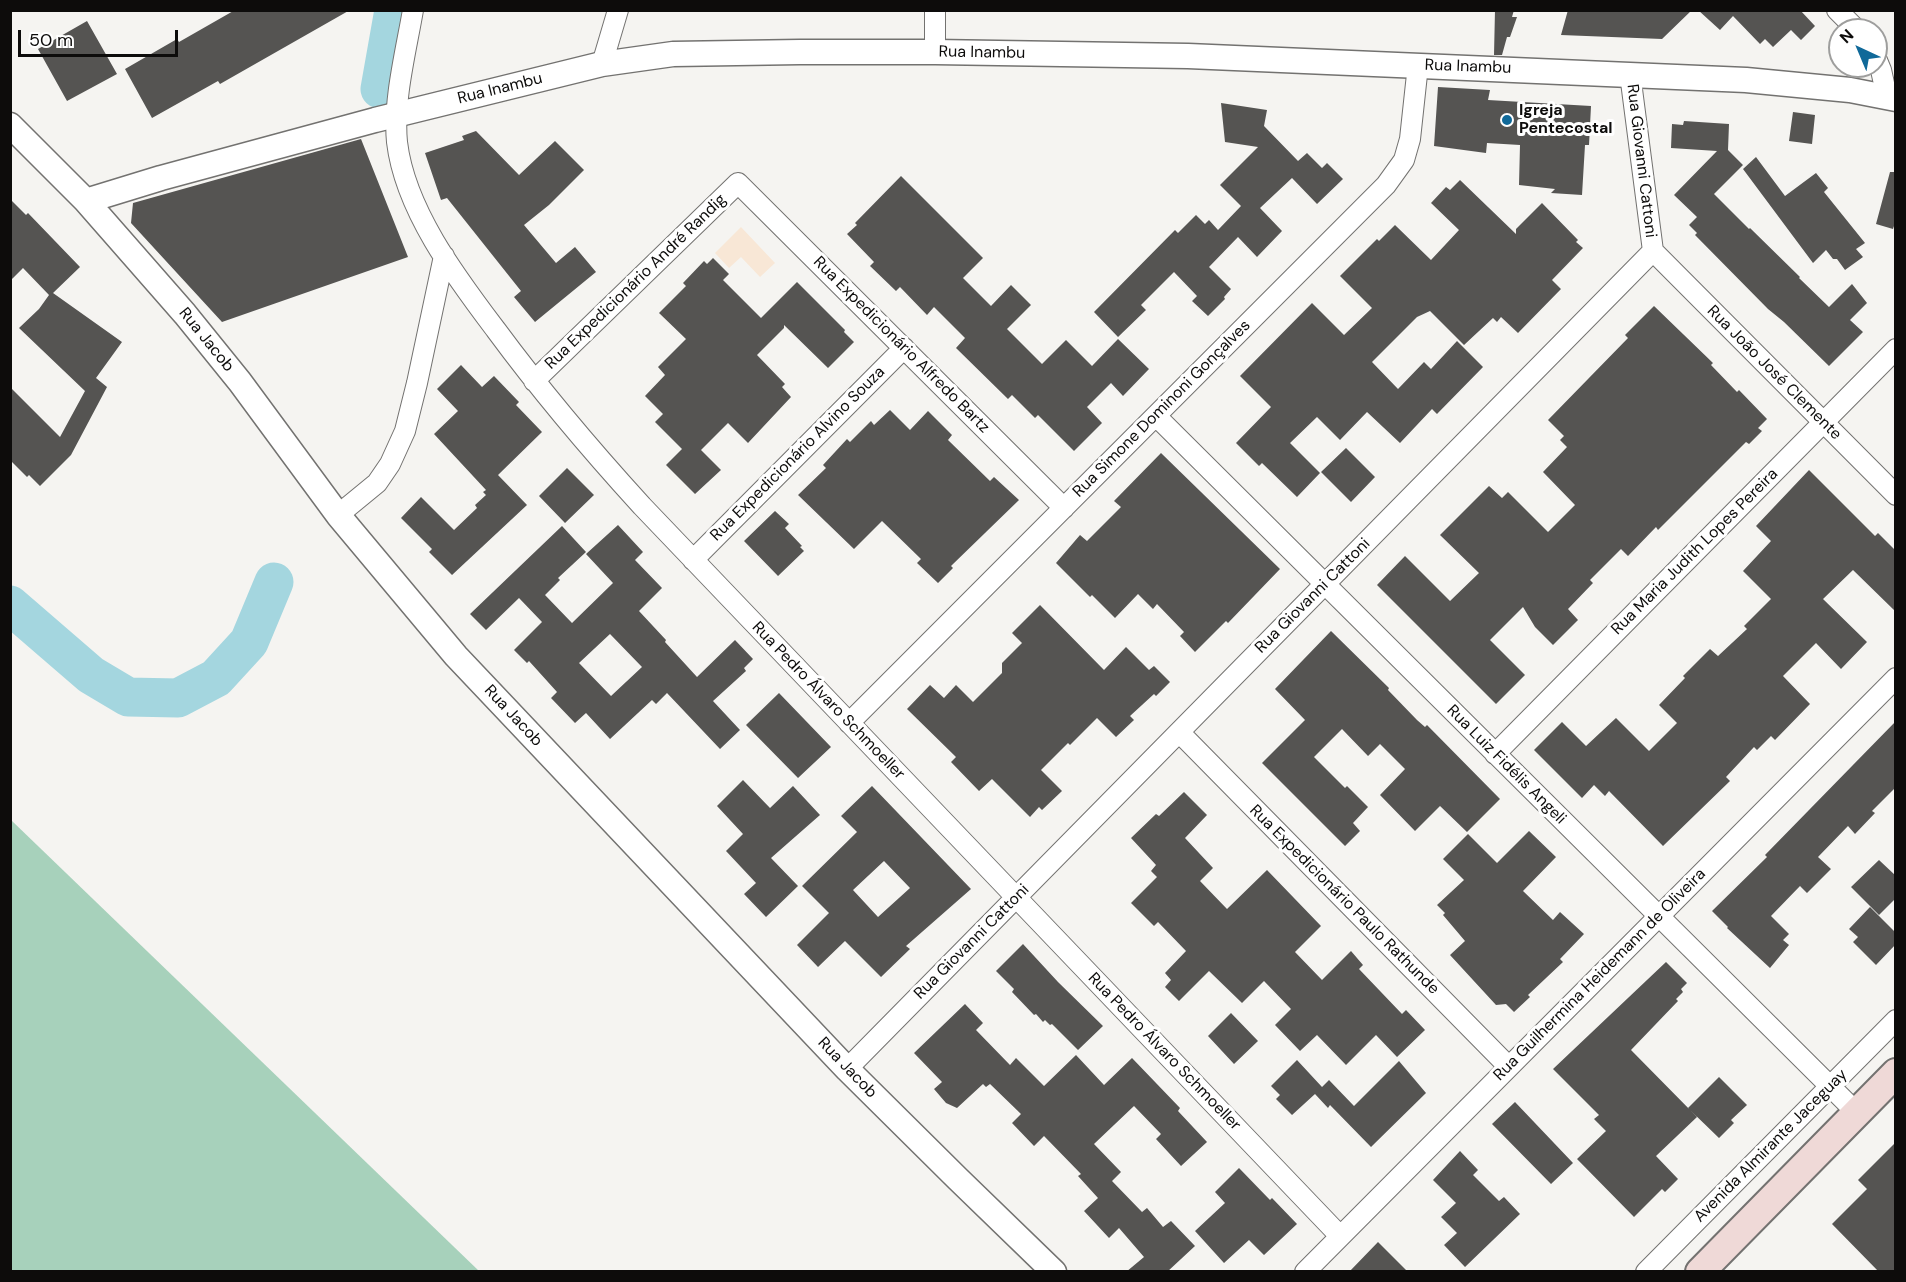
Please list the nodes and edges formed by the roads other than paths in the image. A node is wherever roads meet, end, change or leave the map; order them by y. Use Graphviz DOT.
graph roads {
  1 [pos="413,10"];
  2 [pos="618,10"];
  3 [pos="935,10"];
  4 [pos="935,52"];
  5 [pos="602,63"];
  6 [pos="1418,65"];
  7 [pos="1630,74"];
  8 [pos="1884,78"];
  9 [pos="1891,98"];
  10 [pos="396,115"];
  11 [pos="10,125"];
  12 [pos="738,183"];
  13 [pos="86,201"];
  14 [pos="1653,251"];
  15 [pos="444,256"];
  16 [pos="904,348"];
  17 [pos="1896,349"];
  18 [pos="534,381"];
  19 [pos="1156,416"];
  20 [pos="1823,423"];
  21 [pos="1896,495"];
  22 [pos="1064,508"];
  23 [pos="339,515"];
  24 [pos="693,560"];
  25 [pos="1325,584"];
  26 [pos="1896,678"];
  27 [pos="849,723"];
  28 [pos="1179,732"];
  29 [pos="1495,754"];
  30 [pos="1016,897"];
  31 [pos="1658,916"];
  32 [pos="1896,1020"];
  33 [pos="1509,1067"];
  34 [pos="847,1069"];
  35 [pos="1896,1073"];
  36 [pos="1830,1086"];
  37 [pos="1857,1113"];
  38 [pos="1340,1236"];
  39 [pos="1054,1272"];
  40 [pos="1305,1272"];
  41 [pos="1646,1272"];
  42 [pos="1700,1272"];
  1 -- 10 [label="street, Rua Pedro Álvaro Schmoeller"];
  2 -- 5 [label="street"];
  3 -- 4 [label="street"];
  4 -- 5 [label="street, Rua Inambu"];
  4 -- 6 [label="street, Rua Inambu"];
  5 -- 10 [label="street, Rua Inambu"];
  6 -- 7 [label="street, Rua Inambu"];
  6 -- 19 [label="street, Rua Simone Dominoni Gonçalves"];
  7 -- 9 [label="street, Rua Inambu"];
  7 -- 14 [label="street, Rua Giovanni Cattoni"];
  8 -- 9 [label="street"];
  10 -- 13 [label="street, Rua Inambu"];
  10 -- 15 [label="street, Rua Pedro Álvaro Schmoeller"];
  11 -- 13 [label="street, Rua Jacob"];
  12 -- 16 [label="street, Rua Expedicionário Alfredo Bartz"];
  12 -- 18 [label="street, Rua Expedicionário André Randig"];
  13 -- 23 [label="street, Rua Jacob"];
  14 -- 20 [label="street, Rua João José Clemente"];
  14 -- 25 [label="street, Rua Giovanni Cattoni"];
  15 -- 18 [label="street, Rua Pedro Álvaro Schmoeller"];
  15 -- 23 [label="street"];
  16 -- 22 [label="street, Rua Expedicionário Alfredo Bartz"];
  16 -- 24 [label="street, Rua Expedicionário Alvino Souza"];
  17 -- 20 [label="street, Rua Maria Judith Lopes Pereira"];
  18 -- 24 [label="street, Rua Pedro Álvaro Schmoeller"];
  19 -- 22 [label="street, Rua Simone Dominoni Gonçalves"];
  19 -- 25 [label="street, Rua Luiz Fidélis Angeli"];
  20 -- 21 [label="street, Rua João José Clemente"];
  20 -- 29 [label="street, Rua Maria Judith Lopes Pereira"];
  22 -- 27 [label="street, Rua Simone Dominoni Gonçalves"];
  23 -- 34 [label="street, Rua Jacob"];
  24 -- 27 [label="street, Rua Pedro Álvaro Schmoeller"];
  25 -- 28 [label="street, Rua Giovanni Cattoni"];
  25 -- 29 [label="street, Rua Luiz Fidélis Angeli"];
  26 -- 31 [label="street, Rua Guilhermina Heidemann de Oliveira"];
  27 -- 30 [label="street, Rua Pedro Álvaro Schmoeller"];
  28 -- 30 [label="street, Rua Giovanni Cattoni"];
  28 -- 33 [label="street, Rua Expedicionário Paulo Rathunde"];
  29 -- 31 [label="street, Rua Luiz Fidélis Angeli"];
  30 -- 34 [label="street, Rua Giovanni Cattoni"];
  30 -- 38 [label="street, Rua Pedro Álvaro Schmoeller"];
  31 -- 33 [label="street, Rua Guilhermina Heidemann de Oliveira"];
  31 -- 36 [label="street, Rua Luiz Fidélis Angeli"];
  32 -- 36 [label="street, Avenida Almirante Jaceguay"];
  33 -- 38 [label="street, Rua Guilhermina Heidemann de Oliveira"];
  34 -- 39 [label="street, Rua Jacob"];
  35 -- 37 [label="main road"];
  36 -- 37 [label="street, Rua Luiz Fidélis Angeli"];
  36 -- 41 [label="street, Avenida Almirante Jaceguay"];
  37 -- 42 [label="main road"];
  38 -- 40 [label="street, Rua Guilhermina Heidemann de Oliveira"];
}
